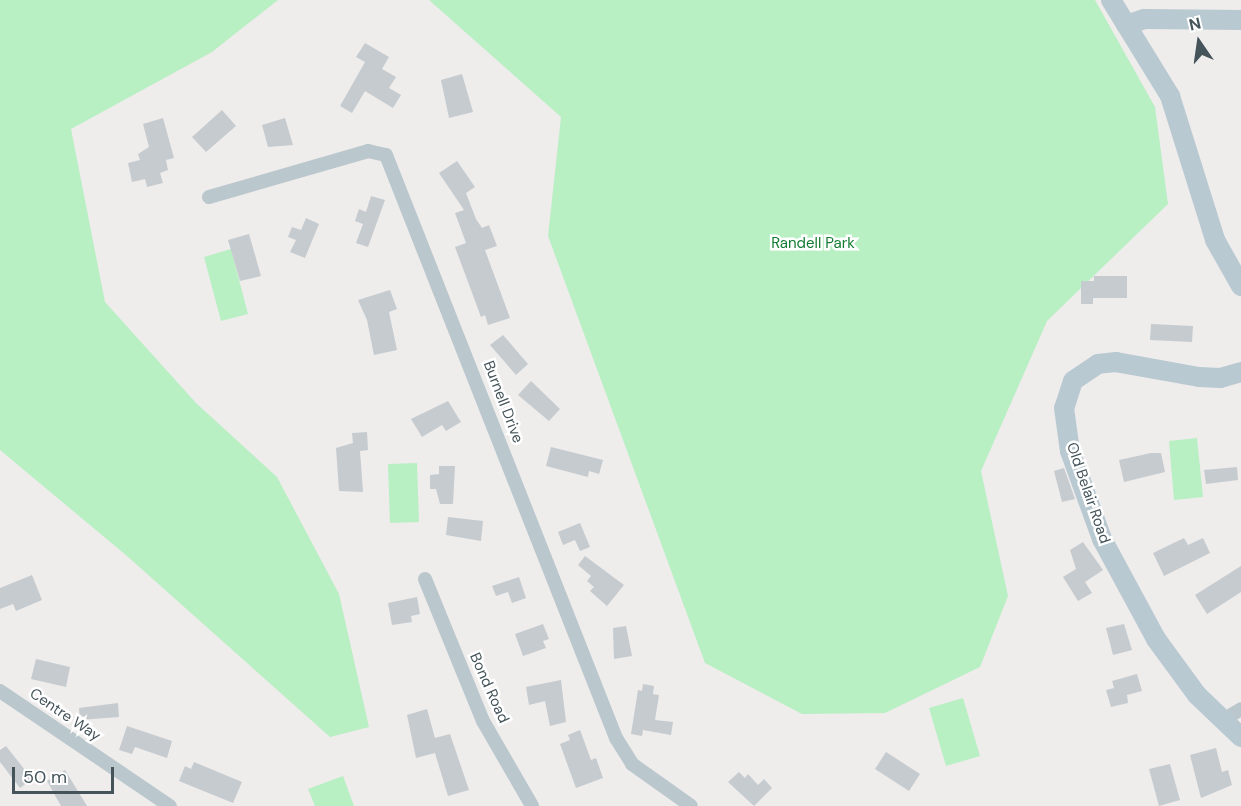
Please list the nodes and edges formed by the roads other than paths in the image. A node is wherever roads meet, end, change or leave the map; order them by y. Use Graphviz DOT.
graph roads {
  1 [pos="1111,0"];
  2 [pos="1241,20"];
  3 [pos="1126,25"];
  4 [pos="209,197"];
  5 [pos="1241,286"];
  6 [pos="1241,372"];
  7 [pos="425,579"];
  8 [pos="0,691"];
  9 [pos="1241,709"];
  10 [pos="1223,720"];
  11 [pos="1241,737"];
  12 [pos="171,806"];
  13 [pos="532,806"];
  14 [pos="691,806"];
  1 -- 3 [label="main road"];
  2 -- 3 [label="main road"];
  3 -- 5 [label="main road"];
  4 -- 14 [label="street, Burnell Drive"];
  6 -- 10 [label="main road, Old Belair Road"];
  7 -- 13 [label="street, Bond Road"];
  8 -- 12 [label="street, Centre Way"];
  9 -- 10 [label="street"];
  10 -- 11 [label="main road, Old Belair Road"];
}
